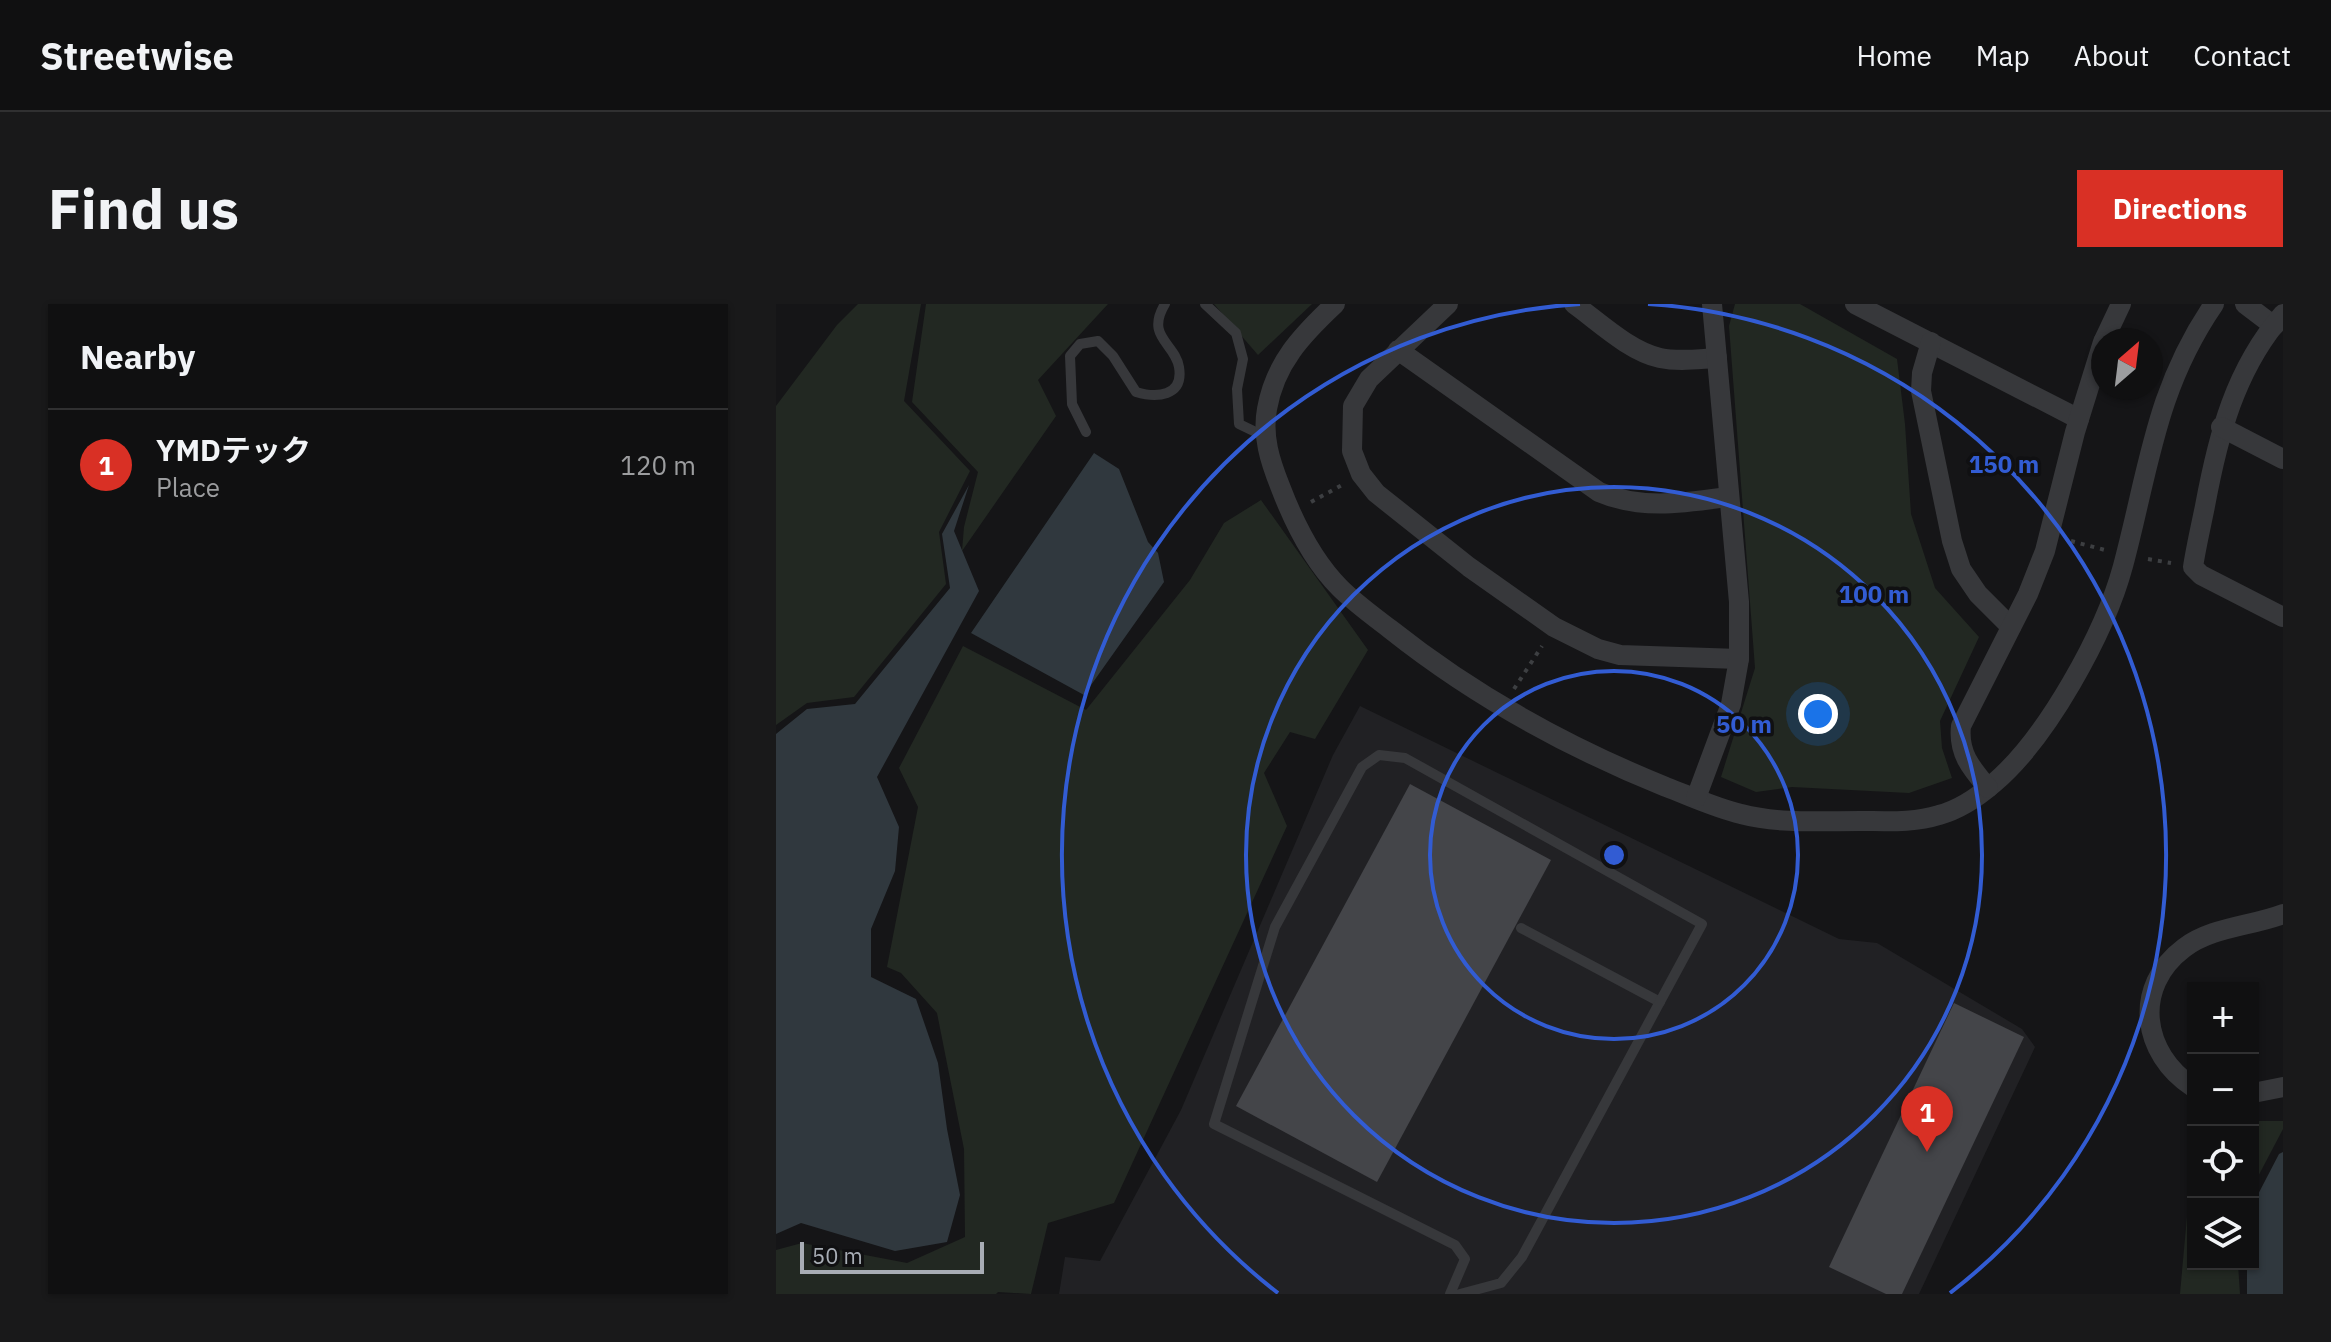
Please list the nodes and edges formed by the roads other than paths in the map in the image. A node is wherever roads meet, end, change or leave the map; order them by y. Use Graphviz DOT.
graph roads {
  1 [pos="1165,304"];
  2 [pos="1205,304"];
  3 [pos="1335,304"];
  4 [pos="1448,304"];
  5 [pos="1574,304"];
  6 [pos="1712,304"];
  7 [pos="1855,304"];
  8 [pos="2121,304"];
  9 [pos="2214,304"];
  10 [pos="2245,304"];
  11 [pos="2278,320"];
  12 [pos="2110,328"];
  13 [pos="1931,342"];
  14 [pos="1398,350"];
  15 [pos="1717,358"];
  16 [pos="2091,382"];
  17 [pos="2079,419"];
  18 [pos="2221,427"];
  19 [pos="1086,432"];
  20 [pos="1266,437"];
  21 [pos="2283,459"];
  22 [pos="1728,497"];
  23 [pos="2283,617"];
  24 [pos="2011,627"];
  25 [pos="1739,659"];
  26 [pos="1988,788"];
  27 [pos="1696,798"];
  28 [pos="2283,914"];
  29 [pos="1521,928"];
  30 [pos="1660,1002"];
  31 [pos="2187,1083"];
  32 [pos="2283,1087"];
  33 [pos="2259,1092"];
  34 [pos="1450,1294"];
  35 [pos="1460,1294"];
  1 -- 19 [label="lane"];
  2 -- 20 [label="lane"];
  3 -- 20 [label="street"];
  4 -- 14 [label="street"];
  5 -- 15 [label="street"];
  6 -- 15 [label="street"];
  7 -- 13 [label="street"];
  8 -- 12 [label="street"];
  9 -- 26 [label="street"];
  10 -- 11 [label="street"];
  11 -- 18 [label="street"];
  13 -- 17 [label="street"];
  13 -- 24 [label="street"];
  14 -- 22 [label="street"];
  14 -- 25 [label="street"];
  15 -- 22 [label="street"];
  16 -- 17 [label="street"];
  17 -- 24 [label="street"];
  18 -- 21 [label="street"];
  18 -- 23 [label="street"];
  20 -- 27 [label="street"];
  22 -- 25 [label="street"];
  24 -- 26 [label="street"];
  25 -- 27 [label="street"];
  26 -- 27 [label="street"];
  28 -- 31 [label="street"];
  29 -- 30 [label="lane"];
  30 -- 34 [label="lane"];
  30 -- 35 [label="lane"];
  32 -- 33 [label="street"];
}
